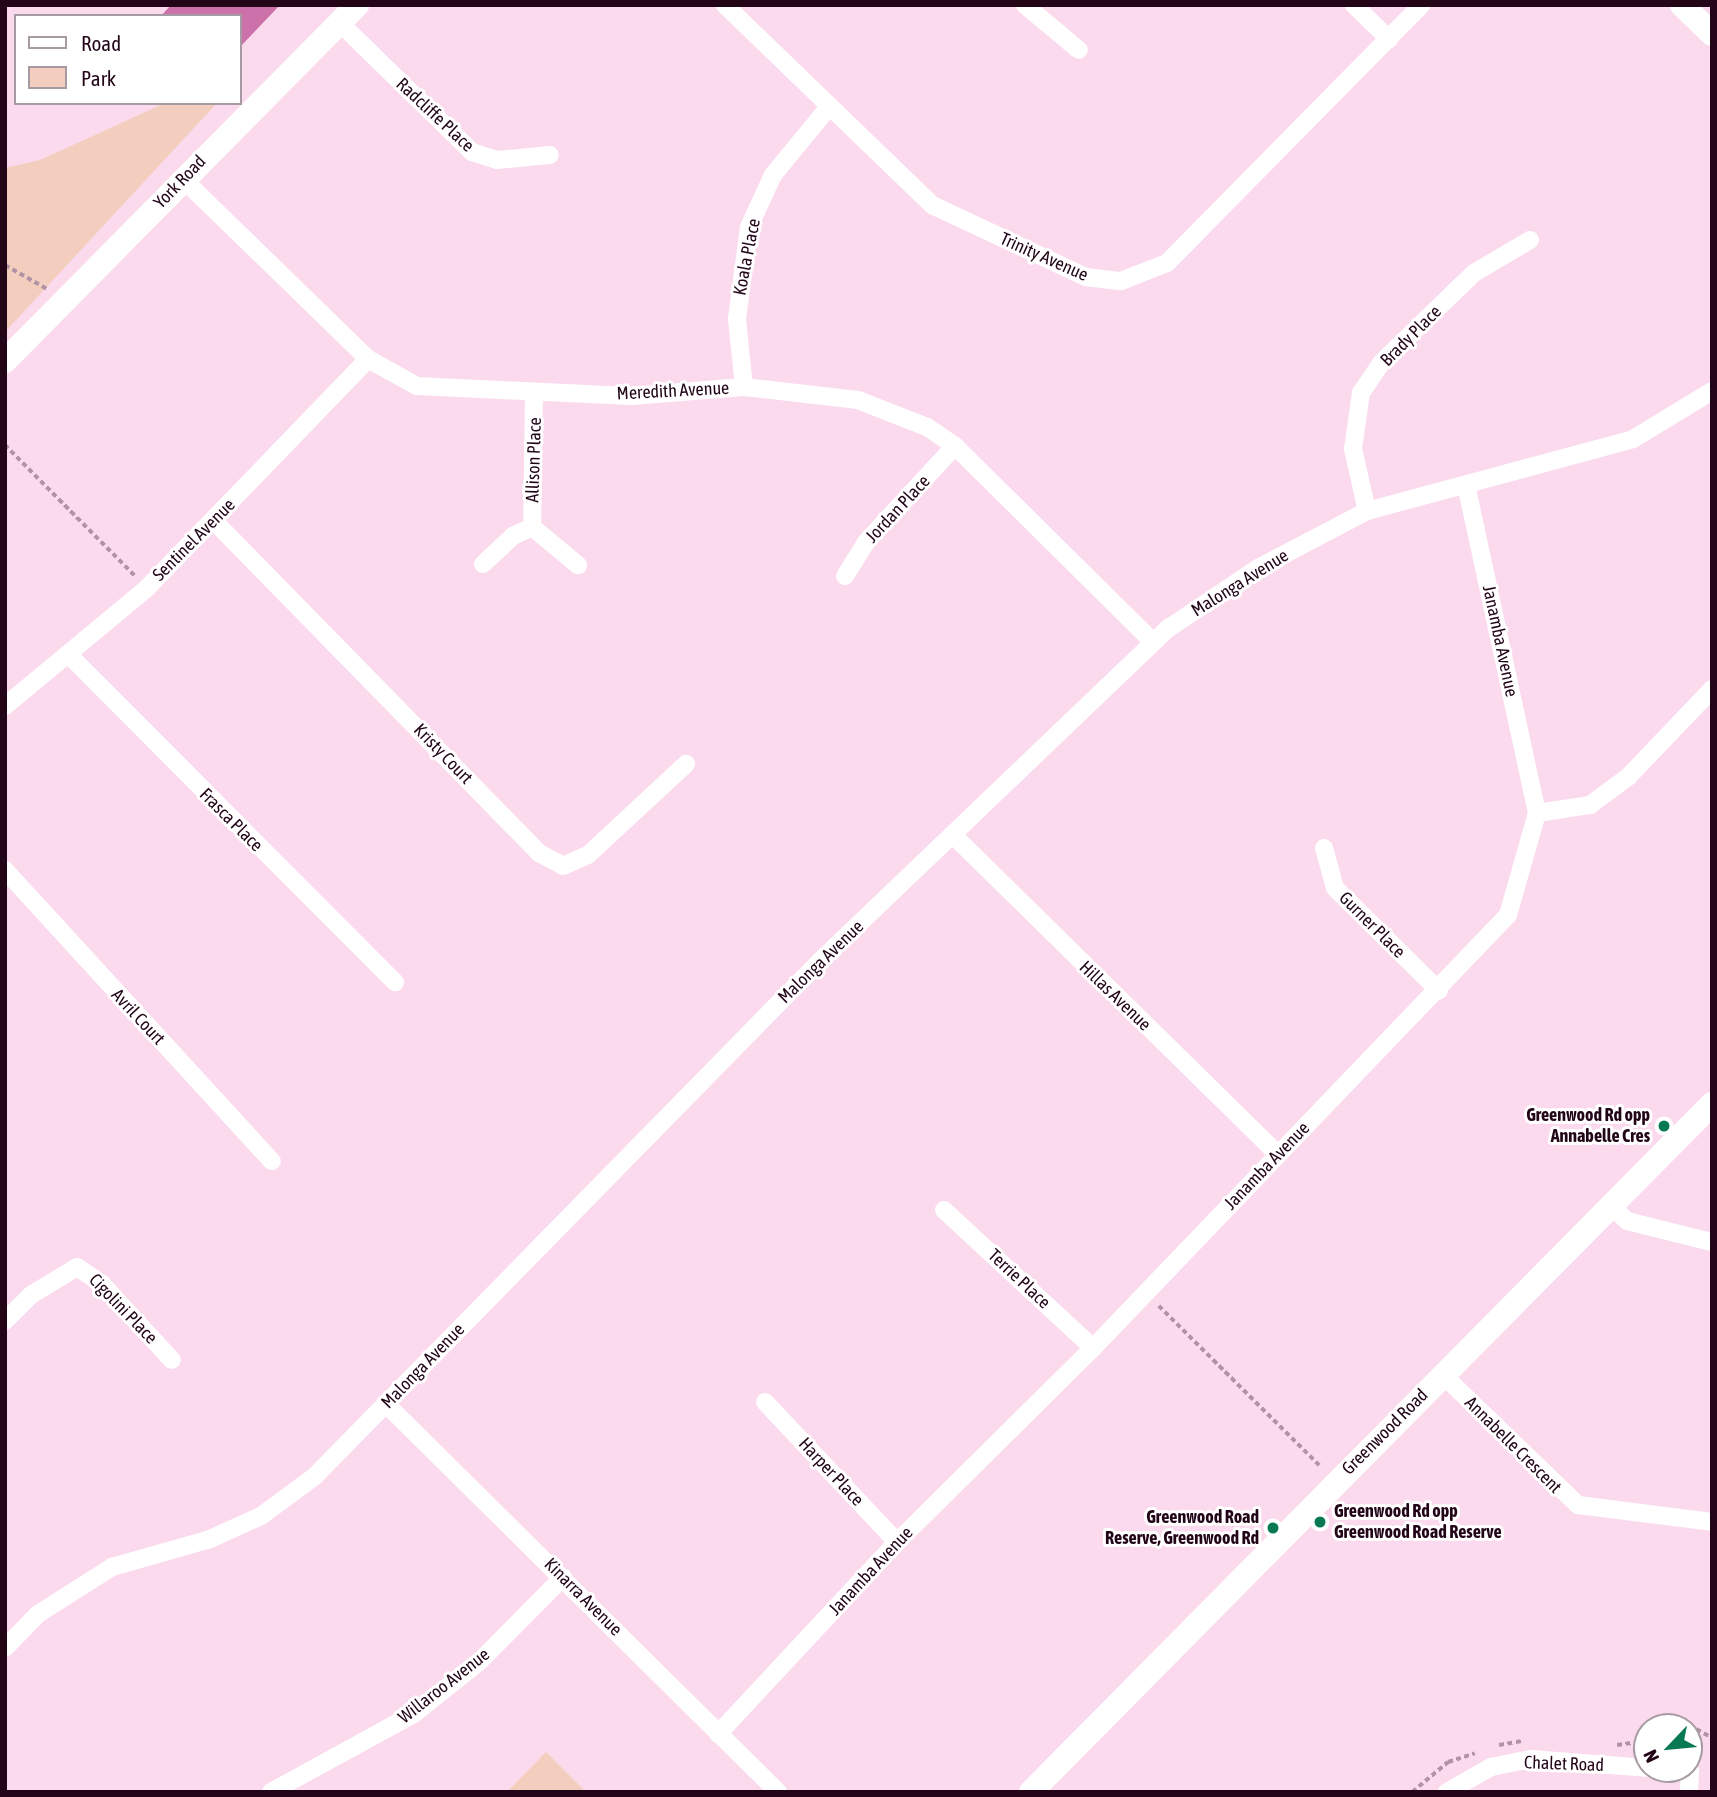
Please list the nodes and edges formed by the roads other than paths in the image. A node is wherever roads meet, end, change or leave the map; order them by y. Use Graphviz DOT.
graph roads {
  1 [pos="357,5"];
  2 [pos="725,5"];
  3 [pos="1025,5"];
  4 [pos="1354,5"];
  5 [pos="1421,5"];
  6 [pos="1682,5"];
  7 [pos="340,23"];
  8 [pos="1712,34"];
  9 [pos="1389,39"];
  10 [pos="1079,50"];
  11 [pos="828,108"];
  12 [pos="550,155"];
  13 [pos="183,179"];
  14 [pos="1530,240"];
  15 [pos="368,359"];
  16 [pos="5,361"];
  17 [pos="744,387"];
  18 [pos="1712,391"];
  19 [pos="534,392"];
  20 [pos="955,446"];
  21 [pos="1466,485"];
  22 [pos="1367,511"];
  23 [pos="214,521"];
  24 [pos="532,527"];
  25 [pos="483,564"];
  26 [pos="578,565"];
  27 [pos="845,576"];
  28 [pos="1153,642"];
  29 [pos="69,655"];
  30 [pos="1712,689"];
  31 [pos="5,706"];
  32 [pos="686,764"];
  33 [pos="1537,813"];
  34 [pos="954,836"];
  35 [pos="1324,849"];
  36 [pos="5,870"];
  37 [pos="396,982"];
  38 [pos="1439,991"];
  39 [pos="1712,1104"];
  40 [pos="1278,1154"];
  41 [pos="272,1161"];
  42 [pos="1610,1205"];
  43 [pos="944,1210"];
  44 [pos="1712,1242"];
  45 [pos="5,1321"];
  46 [pos="1093,1348"];
  47 [pos="172,1360"];
  48 [pos="1443,1375"];
  49 [pos="765,1402"];
  50 [pos="387,1404"];
  51 [pos="1712,1522"];
  52 [pos="897,1542"];
  53 [pos="564,1577"];
  54 [pos="5,1648"];
  55 [pos="718,1734"];
  56 [pos="1633,1767"];
  57 [pos="271,1792"];
  58 [pos="778,1792"];
  59 [pos="1031,1792"];
  60 [pos="1447,1792"];
  1 -- 7 [label="street, York Road"];
  2 -- 11 [label="street, Trinity Avenue"];
  3 -- 10 [label="street"];
  4 -- 9 [label="street"];
  5 -- 9 [label="street, Trinity Avenue"];
  6 -- 8 [label="street"];
  7 -- 12 [label="street, Radcliffe Place"];
  7 -- 13 [label="street, York Road"];
  9 -- 11 [label="street, Trinity Avenue"];
  11 -- 17 [label="street, Koala Place"];
  13 -- 15 [label="street, Meredith Avenue"];
  13 -- 16 [label="street, York Road"];
  14 -- 22 [label="street, Brady Place"];
  15 -- 19 [label="street, Meredith Avenue"];
  15 -- 23 [label="street, Sentinel Avenue"];
  17 -- 19 [label="street, Meredith Avenue"];
  17 -- 20 [label="street, Meredith Avenue"];
  18 -- 21 [label="street, Malonga Avenue"];
  19 -- 24 [label="street, Allison Place"];
  20 -- 27 [label="street, Jordan Place"];
  20 -- 28 [label="street, Meredith Avenue"];
  21 -- 22 [label="street, Malonga Avenue"];
  21 -- 33 [label="street, Janamba Avenue"];
  22 -- 28 [label="street, Malonga Avenue"];
  23 -- 29 [label="street, Sentinel Avenue"];
  23 -- 32 [label="street, Kristy Court"];
  24 -- 25 [label="street, Allison Place"];
  24 -- 26 [label="street, Allison Place"];
  28 -- 34 [label="street, Malonga Avenue"];
  29 -- 31 [label="street, Sentinel Avenue"];
  29 -- 37 [label="street, Frasca Place"];
  30 -- 33 [label="street"];
  33 -- 38 [label="street, Janamba Avenue"];
  34 -- 40 [label="street, Hillas Avenue"];
  34 -- 50 [label="street, Malonga Avenue"];
  35 -- 38 [label="street, Gurner Place"];
  36 -- 41 [label="street, Avril Court"];
  38 -- 40 [label="street, Janamba Avenue"];
  39 -- 42 [label="street, Greenwood Road"];
  40 -- 46 [label="street, Janamba Avenue"];
  42 -- 44 [label="street"];
  42 -- 48 [label="street, Greenwood Road"];
  43 -- 46 [label="street, Terrie Place"];
  45 -- 47 [label="street, Cigolini Place"];
  46 -- 52 [label="street, Janamba Avenue"];
  48 -- 51 [label="street, Annabelle Crescent"];
  48 -- 59 [label="street, Greenwood Road"];
  49 -- 52 [label="street, Harper Place"];
  50 -- 53 [label="street, Kinarra Avenue"];
  50 -- 54 [label="street, Malonga Avenue"];
  52 -- 55 [label="street, Janamba Avenue"];
  53 -- 55 [label="street, Kinarra Avenue"];
  53 -- 57 [label="street, Willaroo Avenue"];
  55 -- 58 [label="street, Kinarra Avenue"];
  56 -- 60 [label="street, Chalet Road"];
}
